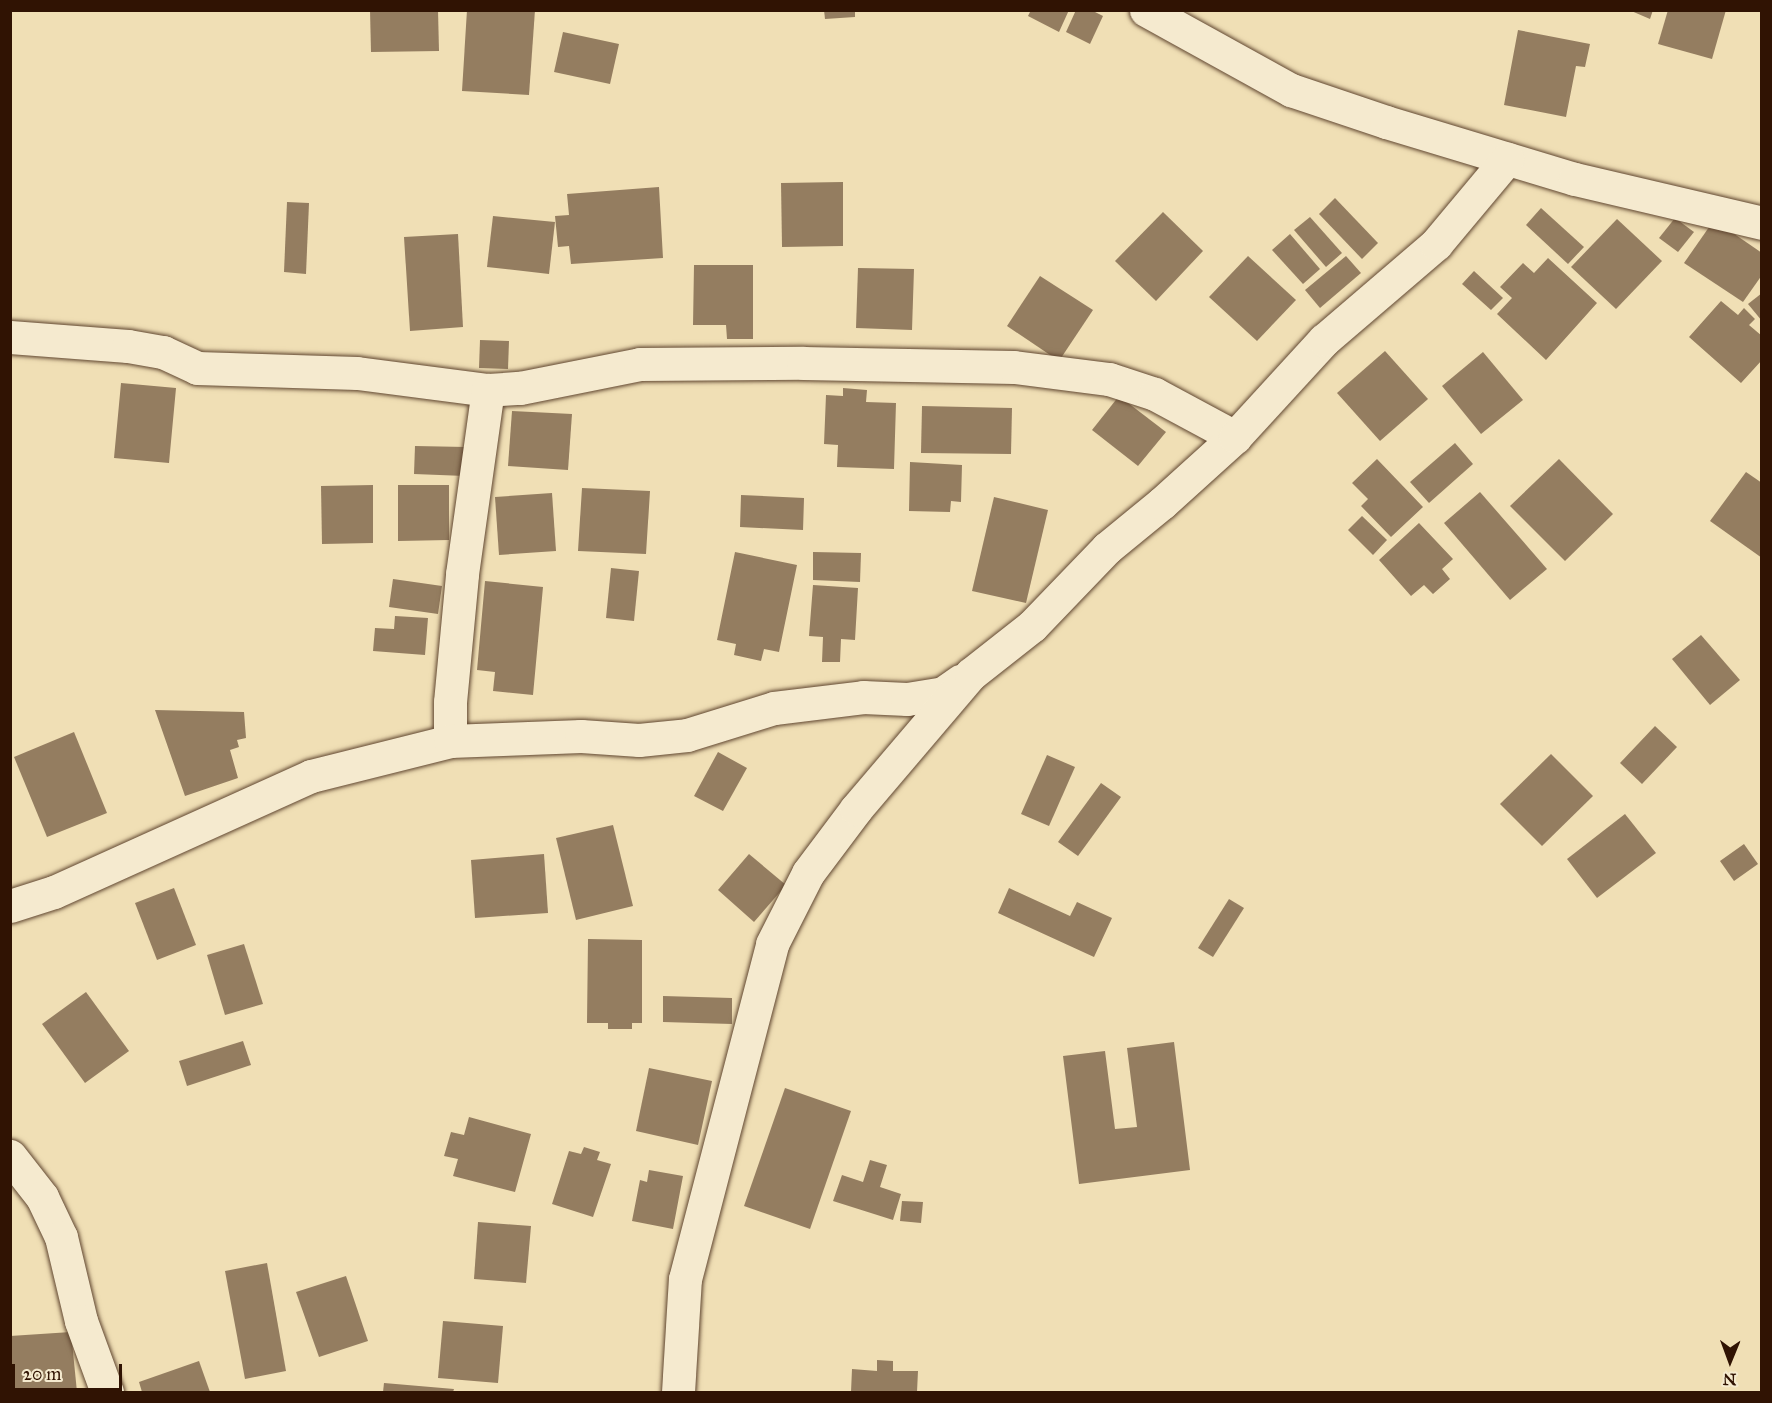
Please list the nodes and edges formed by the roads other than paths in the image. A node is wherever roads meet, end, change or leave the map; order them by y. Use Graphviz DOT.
graph roads {
  1 [pos="1146,10"];
  2 [pos="1507,159"];
  3 [pos="1761,224"];
  4 [pos="10,338"];
  5 [pos="488,390"];
  6 [pos="1234,437"];
  7 [pos="971,674"];
  8 [pos="450,741"];
  9 [pos="10,906"];
  10 [pos="10,1156"];
  11 [pos="107,1392"];
  12 [pos="678,1392"];
  1 -- 2 [label="street"];
  2 -- 3 [label="street"];
  2 -- 6 [label="street"];
  4 -- 5 [label="street"];
  5 -- 6 [label="street"];
  5 -- 8 [label="street"];
  6 -- 7 [label="street"];
  7 -- 8 [label="street"];
  7 -- 12 [label="street"];
  8 -- 9 [label="street"];
  10 -- 11 [label="street"];
}
